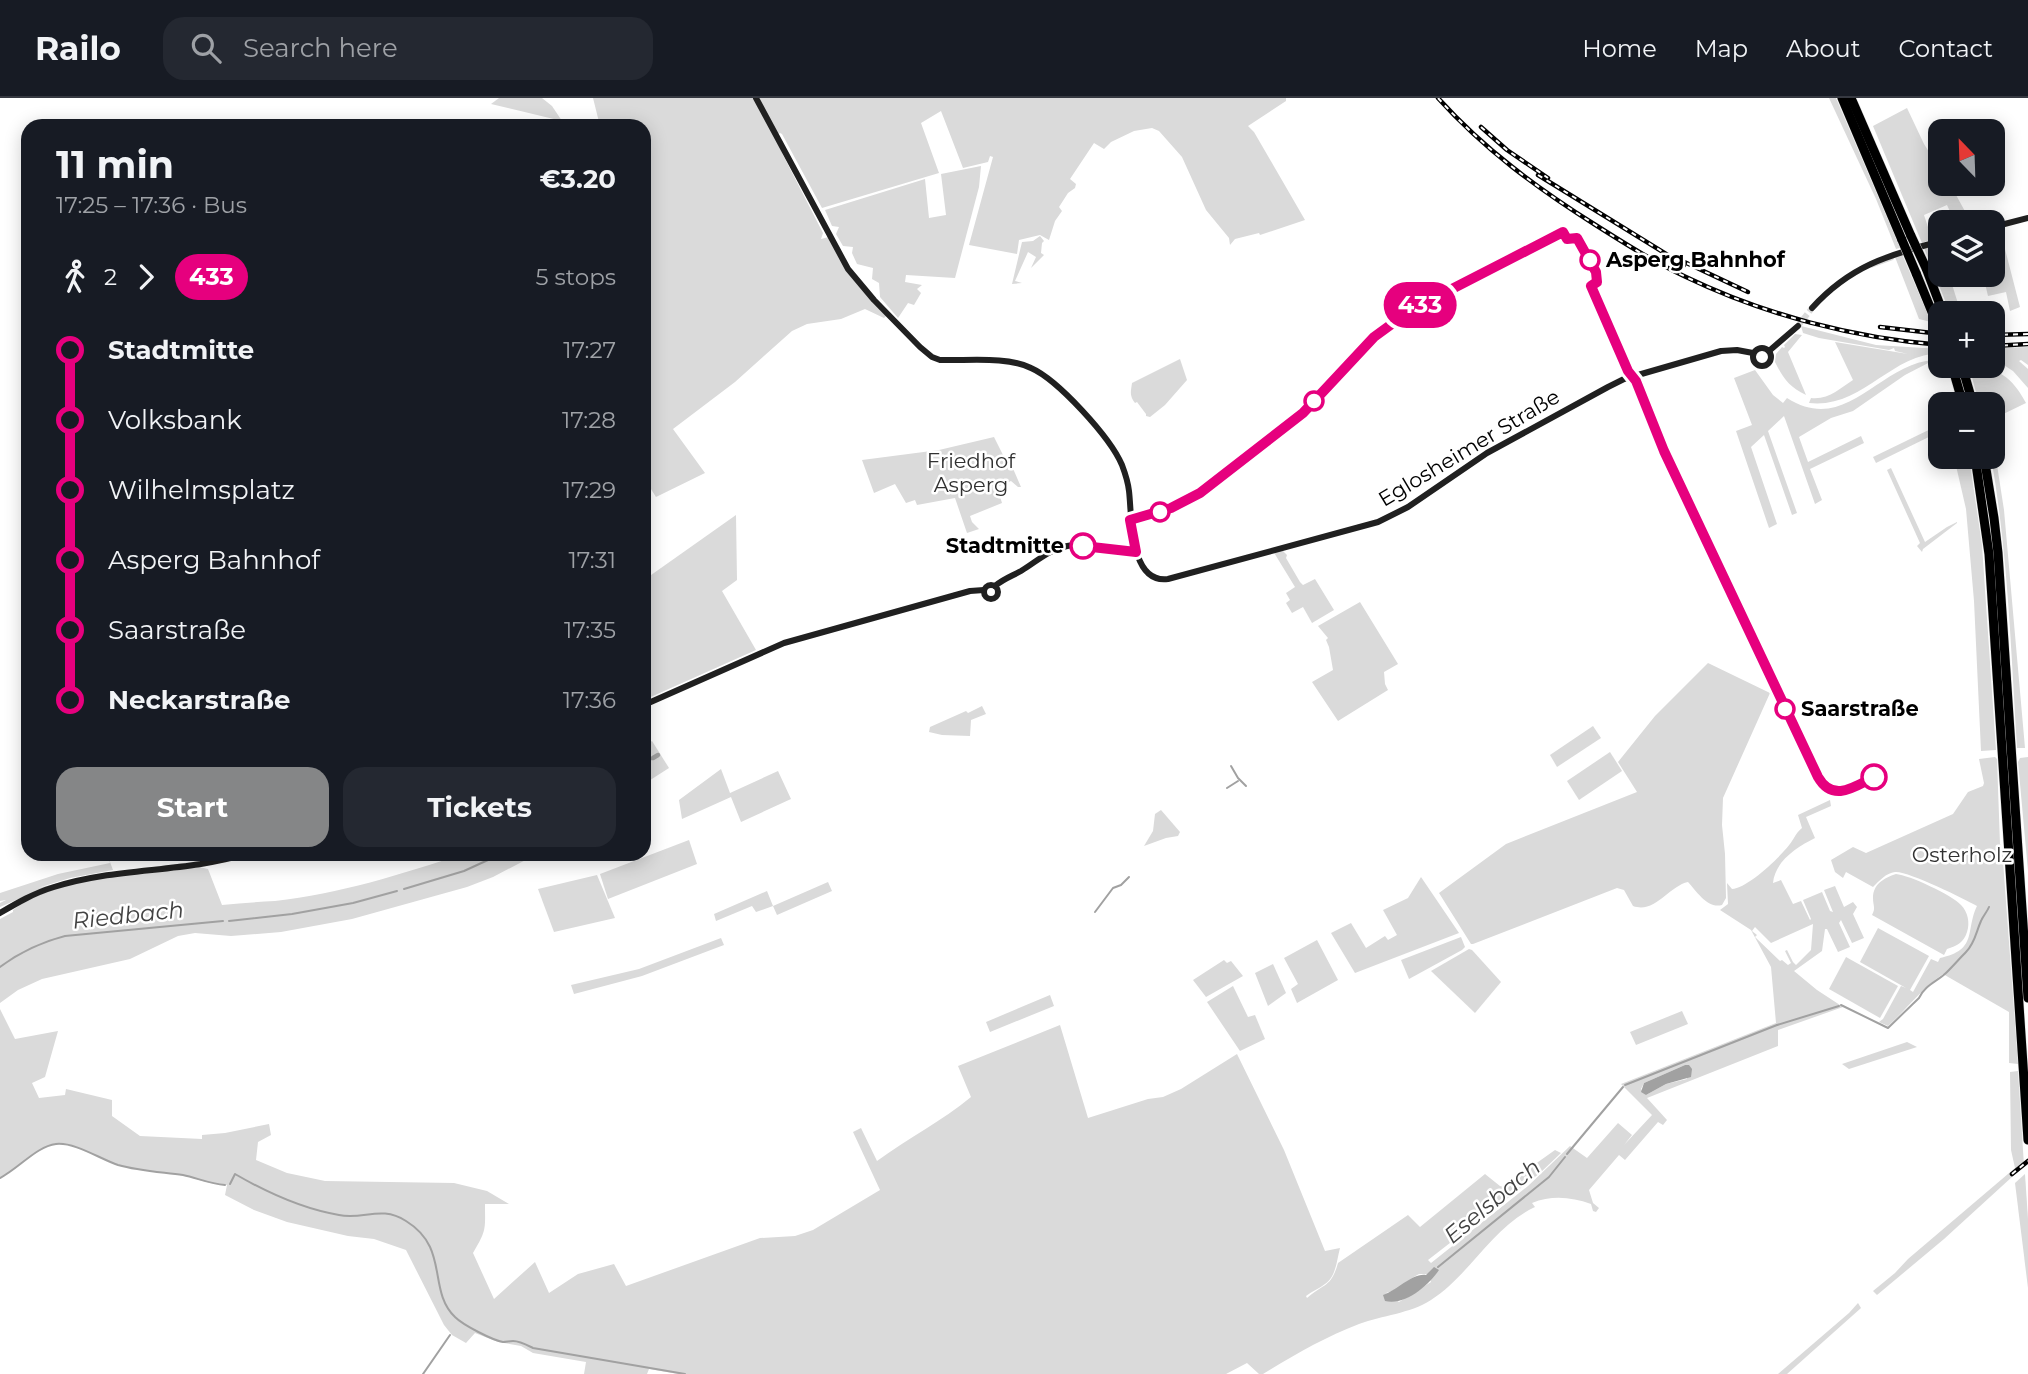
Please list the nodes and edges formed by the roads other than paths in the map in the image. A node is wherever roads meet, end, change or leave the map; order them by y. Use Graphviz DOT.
graph roads {
  1 [pos="756,98"];
  2 [pos="1842,98"];
  3 [pos="1851,98"];
  4 [pos="2028,218"];
  5 [pos="2005,225"];
  6 [pos="1907,238"];
  7 [pos="1928,244"];
  8 [pos="1921,270"];
  9 [pos="1930,301"];
  10 [pos="1937,301"];
  11 [pos="1812,309"];
  12 [pos="1798,326"];
  13 [pos="1769,351"];
  14 [pos="1753,354"];
  15 [pos="1977,469"];
  16 [pos="1986,469"];
  17 [pos="1136,552"];
  18 [pos="995,586"];
  19 [pos="984,590"];
  20 [pos="651,702"];
  21 [pos="219,861"];
  22 [pos="0,913"];
  23 [pos="2028,998"];
  24 [pos="2028,1140"];
  1 -- 17 [label="main road"];
  2 -- 6 [label="highway"];
  3 -- 6 [label="highway"];
  4 -- 5 [label="main road"];
  6 -- 8 [label="highway, bridge"];
  7 -- 11 [label="main road"];
  8 -- 9 [label="highway"];
  8 -- 10 [label="highway"];
  12 -- 13 [label="main road"];
  13 -- 14 [label="main road"];
  13 -- 14 [label="main road"];
  14 -- 17 [label="main road, Eglosheimer Straße"];
  15 -- 24 [label="highway"];
  16 -- 23 [label="highway"];
  17 -- 18 [label="main road"];
  18 -- 19 [label="main road"];
  18 -- 19 [label="main road"];
  19 -- 20 [label="main road"];
  21 -- 22 [label="main road"];
}
